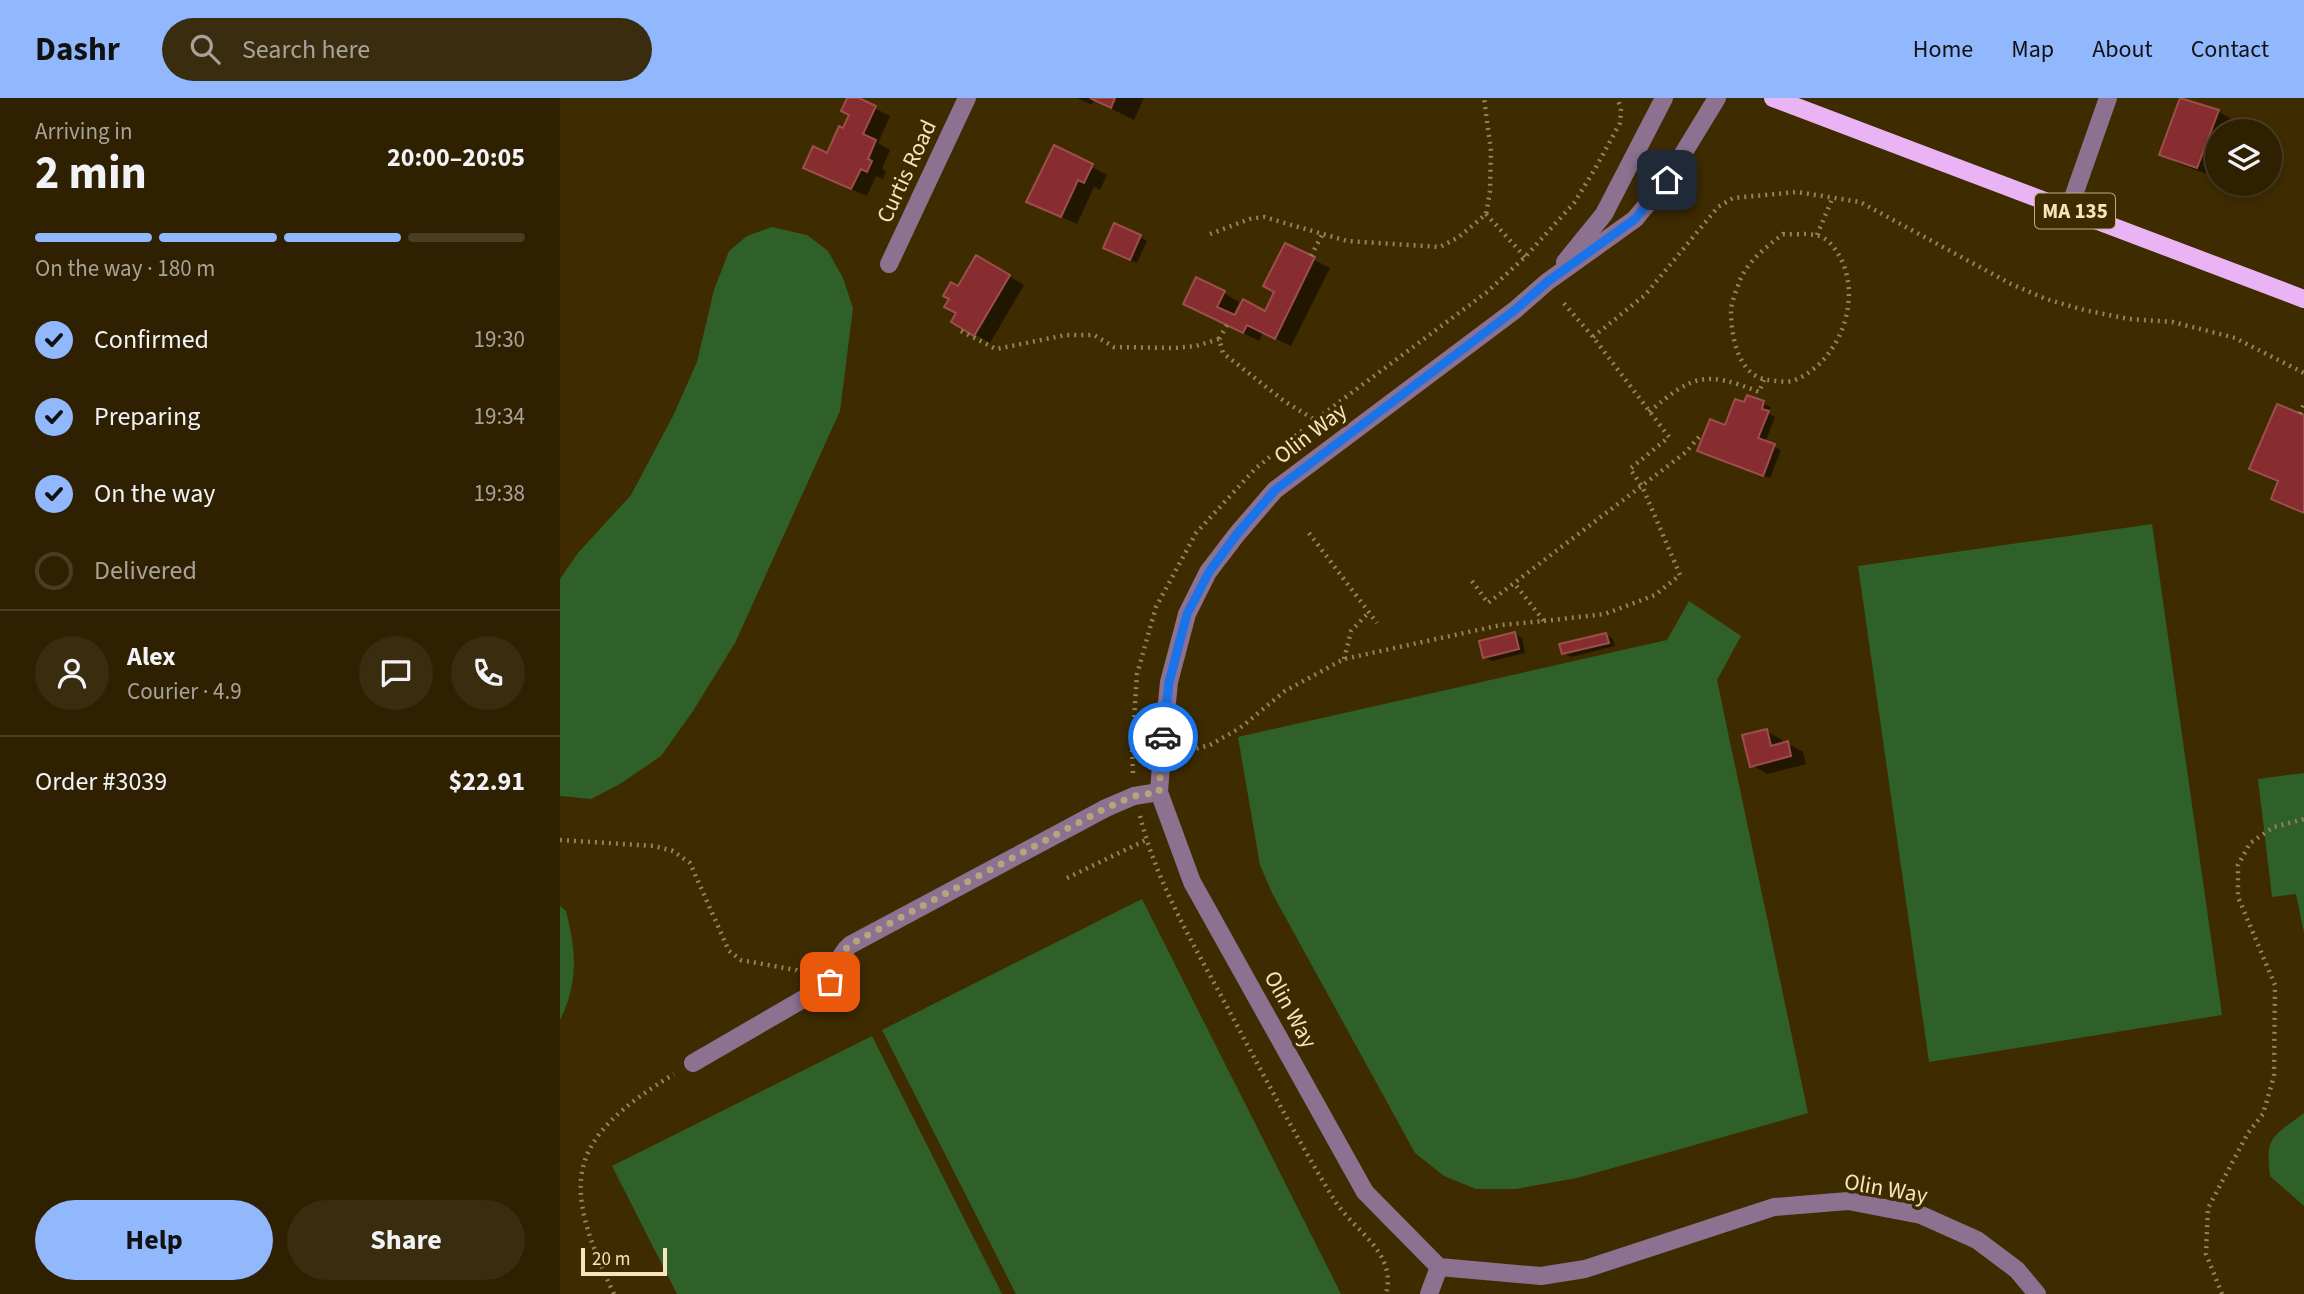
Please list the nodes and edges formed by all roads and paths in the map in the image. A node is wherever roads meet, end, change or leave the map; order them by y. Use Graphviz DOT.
graph roads {
  1 [pos="967,98"];
  2 [pos="1484,98"];
  3 [pos="1617,98"];
  4 [pos="1664,98"];
  5 [pos="1717,98"];
  6 [pos="1773,98"];
  7 [pos="2108,98"];
  8 [pos="1833,197"];
  9 [pos="2069,209"];
  10 [pos="1486,214"];
  11 [pos="1210,234"];
  12 [pos="1322,235"];
  13 [pos="1817,235"];
  14 [pos="1311,256"];
  15 [pos="1525,257"];
  16 [pos="889,264"];
  17 [pos="1552,278"];
  18 [pos="2304,299"];
  19 [pos="1561,300"];
  20 [pos="1227,326"];
  21 [pos="961,331"];
  22 [pos="1593,337"];
  23 [pos="1219,339"];
  24 [pos="2304,373"];
  25 [pos="1764,379"];
  26 [pos="2304,404"];
  27 [pos="1650,412"];
  28 [pos="2300,414"];
  29 [pos="1315,421"];
  30 [pos="1699,437"];
  31 [pos="1642,486"];
  32 [pos="1309,533"];
  33 [pos="1472,581"];
  34 [pos="1514,583"];
  35 [pos="1369,612"];
  36 [pos="1544,621"];
  37 [pos="1377,624"];
  38 [pos="1344,659"];
  39 [pos="1178,753"];
  40 [pos="1159,792"];
  41 [pos="1134,796"];
  42 [pos="2304,819"];
  43 [pos="560,840"];
  44 [pos="1146,840"];
  45 [pos="1067,878"];
  46 [pos="824,987"];
  47 [pos="693,1063"];
  48 [pos="575,1168"];
  49 [pos="587,1251"];
  50 [pos="1439,1267"];
  51 [pos="614,1294"];
  52 [pos="1386,1294"];
  53 [pos="1429,1294"];
  54 [pos="2037,1294"];
  55 [pos="2222,1294"];
  1 -- 16 [label="street, Curtis Road"];
  2 -- 10 [label="path"];
  3 -- 15 [label="path"];
  4 -- 17 [label="street, Olin Way"];
  5 -- 17 [label="street, Olin Way"];
  6 -- 9 [label="main road, MA 135"];
  7 -- 9 [label="street"];
  8 -- 13 [label="path"];
  8 -- 22 [label="path"];
  8 -- 24 [label="path"];
  9 -- 18 [label="main road, MA 135"];
  10 -- 12 [label="path"];
  10 -- 15 [label="path"];
  11 -- 12 [label="path"];
  12 -- 14 [label="path"];
  13 -- 25 [label="path"];
  13 -- 25 [label="path"];
  15 -- 29 [label="path"];
  17 -- 40 [label="street, Olin Way"];
  19 -- 22 [label="path"];
  20 -- 23 [label="path"];
  21 -- 23 [label="path"];
  22 -- 27 [label="path"];
  23 -- 29 [label="path"];
  25 -- 27 [label="path"];
  26 -- 28 [label="path"];
  27 -- 31 [label="path"];
  29 -- 41 [label="path"];
  30 -- 31 [label="path"];
  31 -- 34 [label="path"];
  31 -- 36 [label="path"];
  32 -- 35 [label="path"];
  33 -- 34 [label="path"];
  34 -- 36 [label="path"];
  35 -- 37 [label="path"];
  35 -- 38 [label="path"];
  36 -- 38 [label="path"];
  38 -- 39 [label="path"];
  40 -- 41 [label="street"];
  40 -- 50 [label="street, Olin Way"];
  41 -- 44 [label="path"];
  41 -- 46 [label="street"];
  42 -- 55 [label="path"];
  43 -- 46 [label="path"];
  44 -- 45 [label="path"];
  44 -- 52 [label="path"];
  46 -- 47 [label="street"];
  47 -- 48 [label="path"];
  49 -- 51 [label="path"];
  50 -- 53 [label="street"];
  50 -- 54 [label="street, Olin Way"];
}
